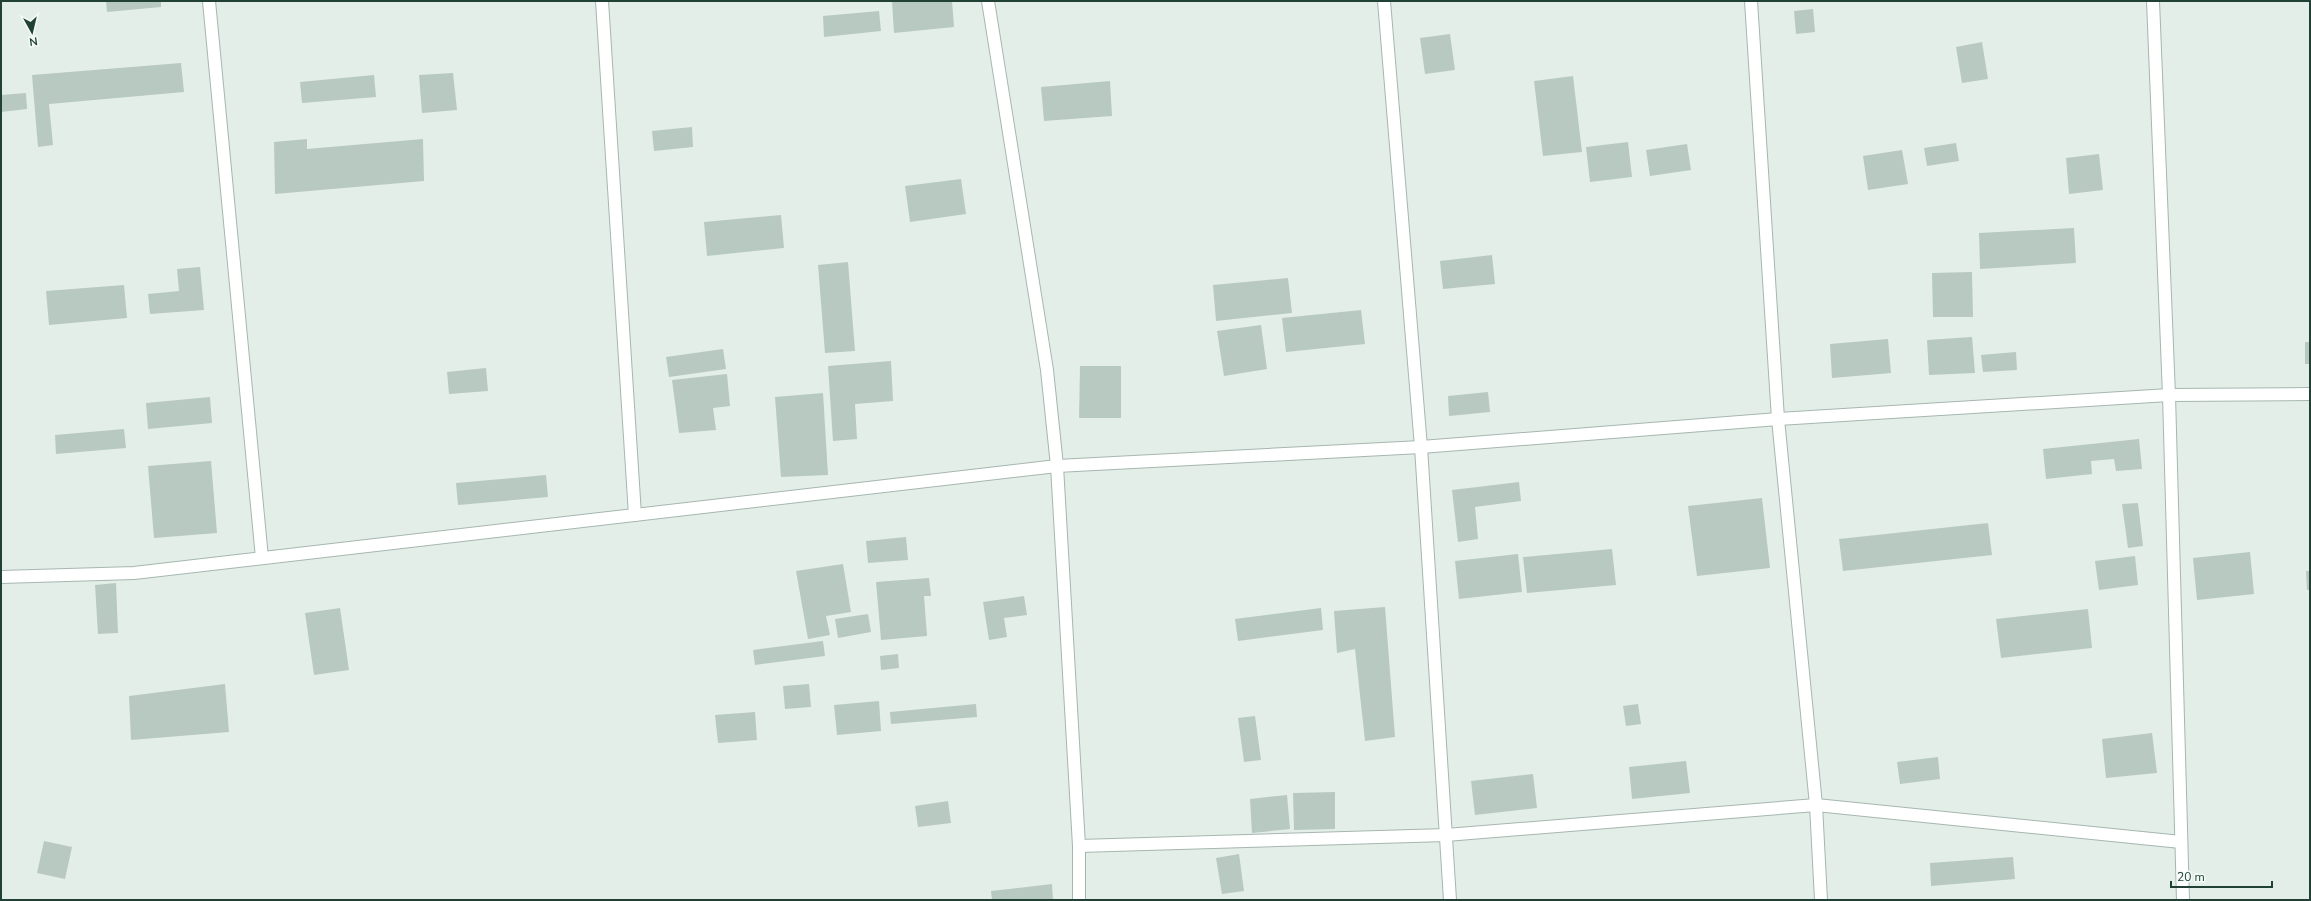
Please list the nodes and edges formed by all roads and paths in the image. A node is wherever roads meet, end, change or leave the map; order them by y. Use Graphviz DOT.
graph roads {
  1 [pos="209,1"];
  2 [pos="602,1"];
  3 [pos="988,1"];
  4 [pos="1384,1"];
  5 [pos="1751,1"];
  6 [pos="2152,1"];
  7 [pos="2310,394"];
  8 [pos="2169,395"];
  9 [pos="1778,419"];
  10 [pos="1421,447"];
  11 [pos="1057,466"];
  12 [pos="635,515"];
  13 [pos="262,558"];
  14 [pos="1,577"];
  15 [pos="1816,805"];
  16 [pos="1446,835"];
  17 [pos="2181,842"];
  18 [pos="1079,846"];
  19 [pos="1079,900"];
  20 [pos="1450,900"];
  21 [pos="1821,900"];
  22 [pos="2183,900"];
  1 -- 13 [label="street"];
  2 -- 12 [label="street"];
  3 -- 11 [label="street"];
  4 -- 10 [label="street"];
  5 -- 9 [label="street"];
  6 -- 8 [label="street"];
  7 -- 8 [label="street"];
  8 -- 9 [label="street"];
  8 -- 17 [label="street"];
  9 -- 10 [label="street"];
  9 -- 15 [label="street"];
  10 -- 11 [label="street"];
  10 -- 16 [label="street"];
  11 -- 12 [label="street"];
  11 -- 18 [label="street"];
  12 -- 13 [label="street"];
  13 -- 14 [label="street"];
  15 -- 16 [label="street"];
  15 -- 17 [label="street"];
  15 -- 21 [label="street"];
  16 -- 18 [label="street"];
  16 -- 20 [label="street"];
  17 -- 22 [label="street"];
  18 -- 19 [label="street"];
}
